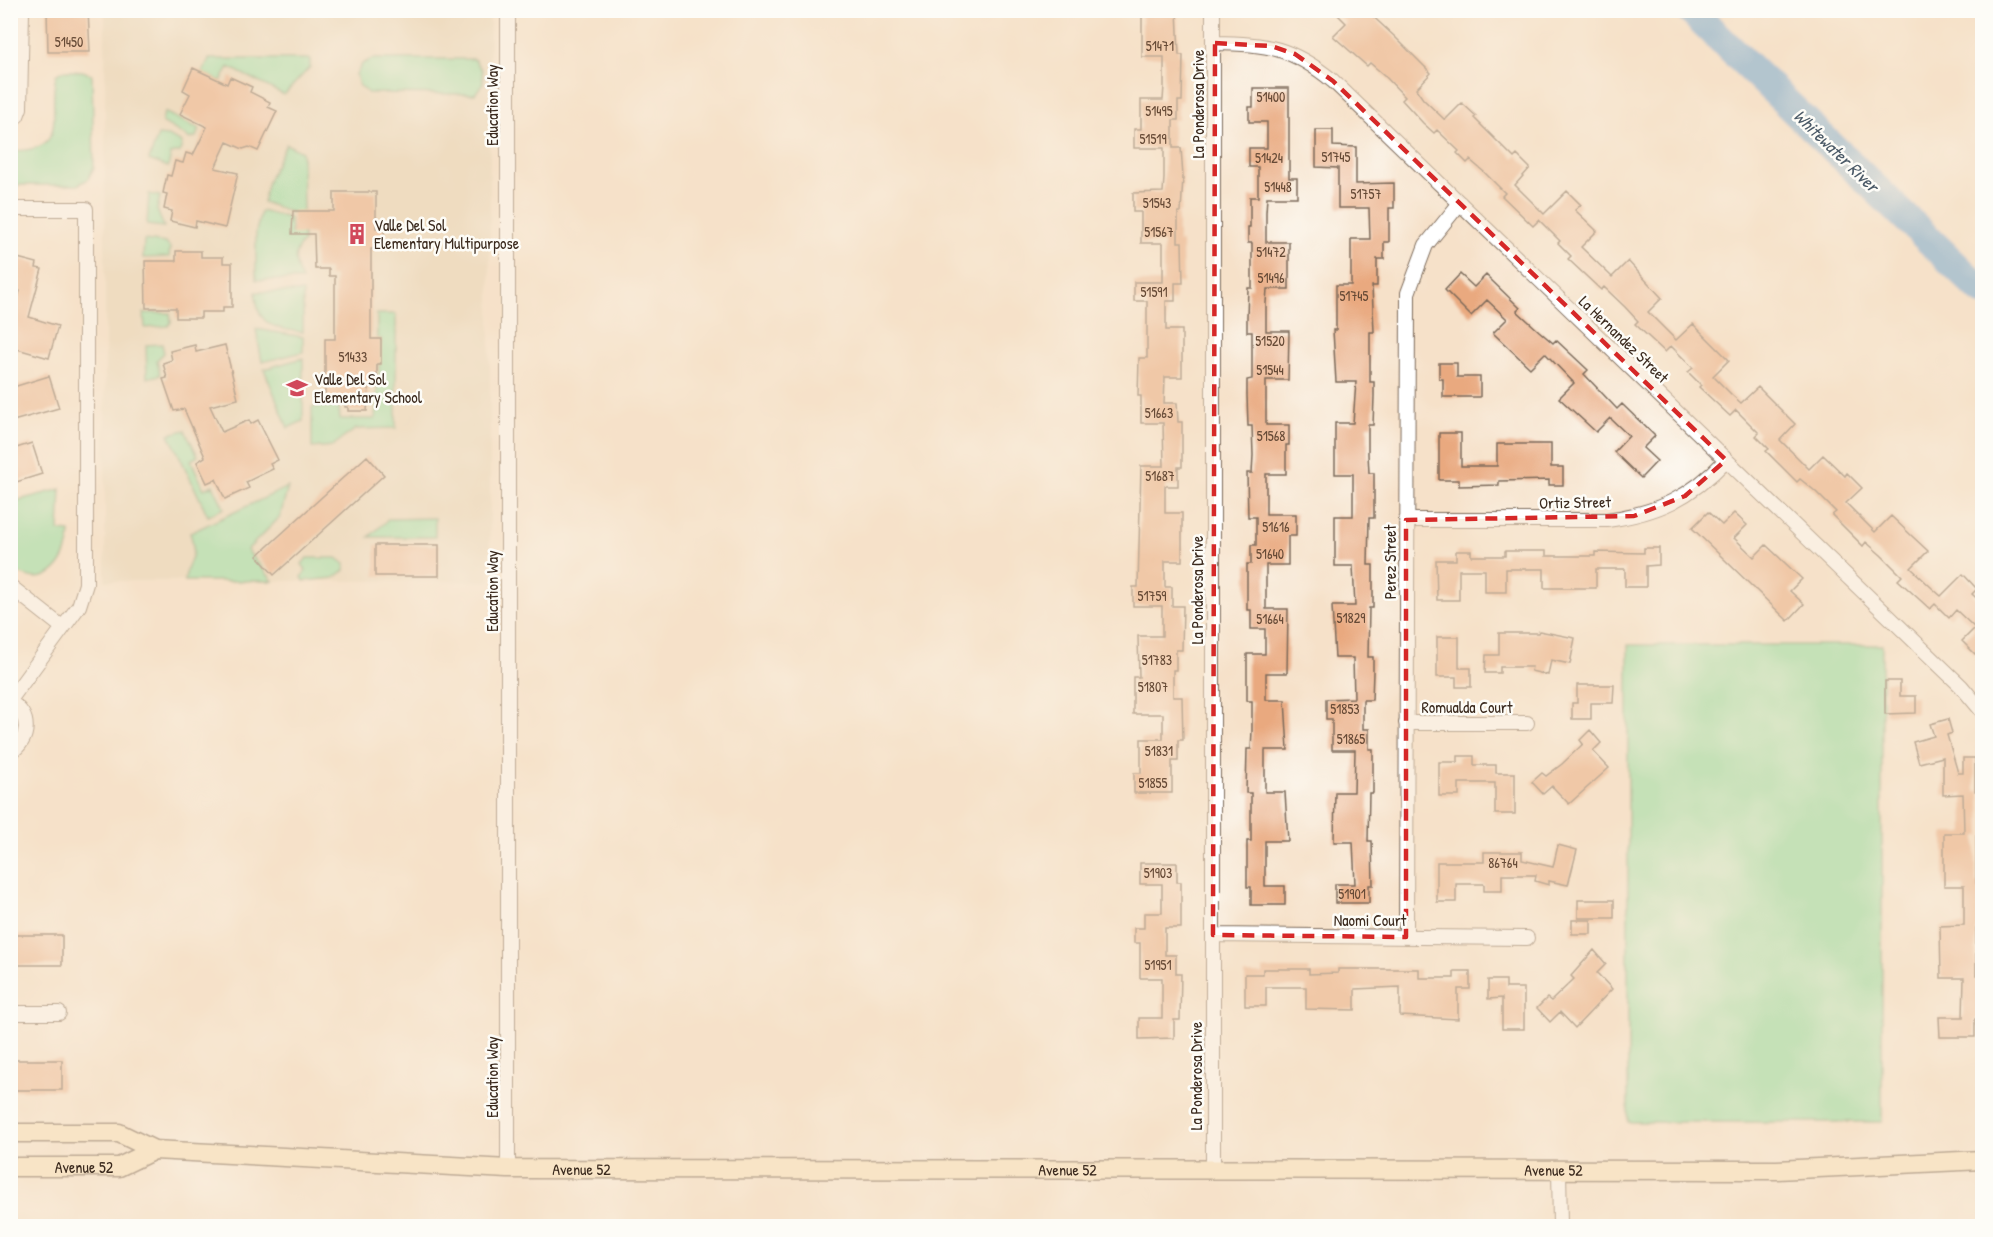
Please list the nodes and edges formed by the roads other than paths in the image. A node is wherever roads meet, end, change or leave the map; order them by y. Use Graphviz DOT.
graph roads {
  1 [pos="22,10"];
  2 [pos="1213,10"];
  3 [pos="508,13"];
  4 [pos="1215,43"];
  5 [pos="10,119"];
  6 [pos="1460,203"];
  7 [pos="10,209"];
  8 [pos="1726,460"];
  9 [pos="1406,520"];
  10 [pos="10,586"];
  11 [pos="62,627"];
  12 [pos="10,701"];
  13 [pos="1983,711"];
  14 [pos="1406,723"];
  15 [pos="1527,723"];
  16 [pos="10,753"];
  17 [pos="1213,935"];
  18 [pos="1406,937"];
  19 [pos="1527,938"];
  20 [pos="10,1013"];
  21 [pos="59,1013"];
  22 [pos="10,1133"];
  23 [pos="154,1150"];
  24 [pos="1983,1160"];
  25 [pos="10,1167"];
  26 [pos="508,1169"];
  27 [pos="1213,1169"];
  28 [pos="1559,1169"];
  29 [pos="1560,1227"];
  1 -- 5 [label="street"];
  2 -- 4 [label="street, La Ponderosa Drive"];
  3 -- 26 [label="street, Education Way"];
  4 -- 6 [label="street, La Hernandez Street"];
  4 -- 17 [label="street, La Ponderosa Drive"];
  6 -- 8 [label="street, La Hernandez Street"];
  6 -- 9 [label="street, Perez Street"];
  7 -- 11 [label="street"];
  8 -- 9 [label="street, Ortiz Street"];
  8 -- 13 [label="street, La Hernandez Street"];
  9 -- 14 [label="street, Perez Street"];
  10 -- 11 [label="street"];
  11 -- 12 [label="street"];
  12 -- 16 [label="street"];
  14 -- 15 [label="street, Romualda Court"];
  14 -- 18 [label="street, Perez Street"];
  17 -- 18 [label="street, Naomi Court"];
  17 -- 27 [label="street, La Ponderosa Drive"];
  18 -- 19 [label="street, Naomi Court"];
  20 -- 21 [label="street"];
  22 -- 23 [label="main road, Avenue 52"];
  23 -- 25 [label="main road, Avenue 52"];
  23 -- 26 [label="main road, Avenue 52"];
  24 -- 28 [label="main road, Avenue 52"];
  26 -- 27 [label="main road, Avenue 52"];
  27 -- 28 [label="main road, Avenue 52"];
  28 -- 29 [label="street"];
}
